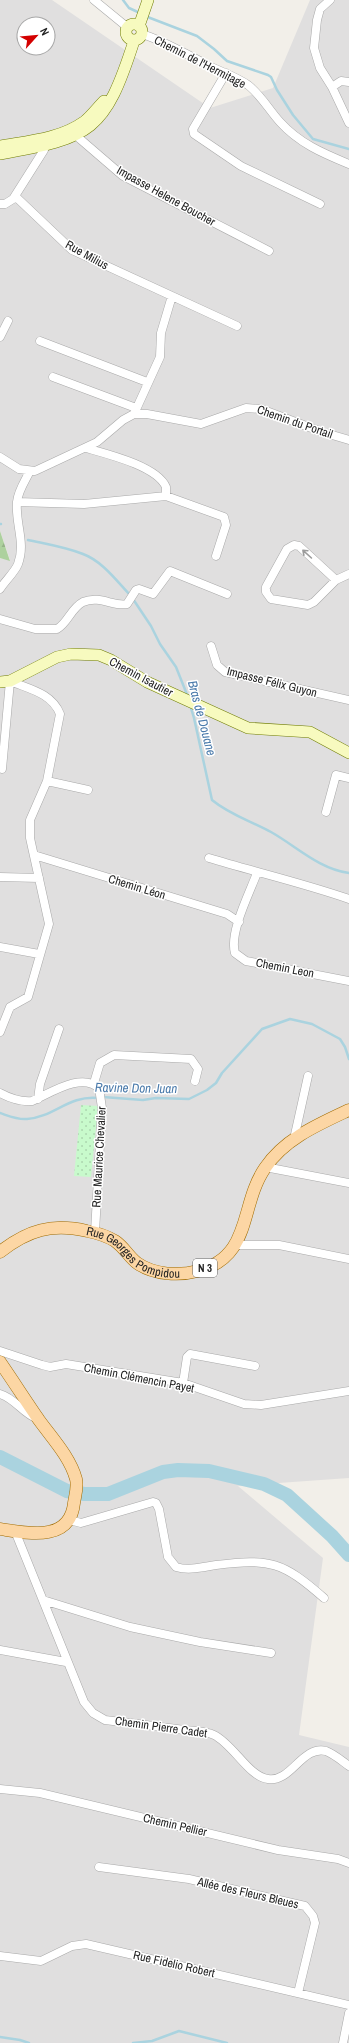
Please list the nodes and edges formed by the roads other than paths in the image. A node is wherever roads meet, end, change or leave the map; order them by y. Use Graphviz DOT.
graph roads {
  1 [pos="94,0"];
  2 [pos="142,0"];
  3 [pos="148,0"];
  4 [pos="330,0"];
  5 [pos="135,29"];
  6 [pos="226,73"];
  7 [pos="349,82"];
  8 [pos="332,87"];
  9 [pos="349,123"];
  10 [pos="74,132"];
  11 [pos="44,142"];
  12 [pos="0,146"];
  13 [pos="0,154"];
  14 [pos="349,164"];
  15 [pos="15,196"];
  16 [pos="0,204"];
  17 [pos="320,204"];
  18 [pos="269,251"];
  19 [pos="172,296"];
  20 [pos="8,321"];
  21 [pos="237,326"];
  22 [pos="0,337"];
  23 [pos="40,341"];
  24 [pos="53,377"];
  25 [pos="148,382"];
  26 [pos="135,411"];
  27 [pos="349,440"];
  28 [pos="86,448"];
  29 [pos="0,457"];
  30 [pos="30,471"];
  31 [pos="166,496"];
  32 [pos="17,502"];
  33 [pos="216,556"];
  34 [pos="349,574"];
  35 [pos="336,580"];
  36 [pos="0,589"];
  37 [pos="227,594"];
  38 [pos="0,619"];
  39 [pos="212,646"];
  40 [pos="5,681"];
  41 [pos="349,700"];
  42 [pos="349,753"];
  43 [pos="2,769"];
  44 [pos="349,778"];
  45 [pos="47,781"];
  46 [pos="88,790"];
  47 [pos="326,812"];
  48 [pos="34,856"];
  49 [pos="208,858"];
  50 [pos="257,873"];
  51 [pos="0,877"];
  52 [pos="39,878"];
  53 [pos="349,900"];
  54 [pos="239,922"];
  55 [pos="0,947"];
  56 [pos="39,954"];
  57 [pos="349,981"];
  58 [pos="59,1029"];
  59 [pos="0,1032"];
  60 [pos="308,1076"];
  61 [pos="195,1081"];
  62 [pos="94,1084"];
  63 [pos="0,1093"];
  64 [pos="38,1099"];
  65 [pos="349,1110"];
  66 [pos="294,1140"];
  67 [pos="265,1167"];
  68 [pos="349,1183"];
  69 [pos="95,1232"];
  70 [pos="237,1245"];
  71 [pos="0,1252"];
  72 [pos="349,1259"];
  73 [pos="0,1351"];
  74 [pos="0,1362"];
  75 [pos="255,1366"];
  76 [pos="183,1384"];
  77 [pos="349,1391"];
  78 [pos="0,1394"];
  79 [pos="39,1420"];
  80 [pos="71,1516"];
  81 [pos="0,1529"];
  82 [pos="15,1531"];
  83 [pos="324,1598"];
  84 [pos="43,1600"];
  85 [pos="0,1650"];
  86 [pos="271,1653"];
  87 [pos="66,1662"];
  88 [pos="349,1766"];
  89 [pos="0,1789"];
  90 [pos="349,1863"];
  91 [pos="99,1867"];
  92 [pos="0,1956"];
  93 [pos="298,1993"];
  94 [pos="349,2005"];
  95 [pos="349,2013"];
  96 [pos="343,2043"];
  1 -- 5 [label="street, Chemin de l'Hermitage"];
  2 -- 5 [label="main road"];
  3 -- 5 [label="main road"];
  4 -- 8 [label="street"];
  5 -- 6 [label="street, Chemin de l'Hermitage"];
  5 -- 10 [label="main road"];
  6 -- 14 [label="street, Chemin de l'Hermitage"];
  6 -- 17 [label="street"];
  7 -- 8 [label="street"];
  8 -- 9 [label="street"];
  10 -- 11 [label="main road"];
  10 -- 18 [label="street, Impasse Helene Boucher"];
  11 -- 12 [label="main road"];
  11 -- 13 [label="main road"];
  11 -- 15 [label="street"];
  15 -- 16 [label="street"];
  15 -- 19 [label="street, Rue Milius"];
  19 -- 21 [label="street, Rue Milius"];
  19 -- 25 [label="street"];
  20 -- 22 [label="street"];
  23 -- 25 [label="street"];
  24 -- 26 [label="street, Chemin du Portail"];
  25 -- 26 [label="street"];
  26 -- 27 [label="street, Chemin du Portail"];
  26 -- 28 [label="street"];
  28 -- 30 [label="street"];
  28 -- 31 [label="street"];
  29 -- 30 [label="street"];
  30 -- 32 [label="street"];
  31 -- 32 [label="street"];
  31 -- 33 [label="street"];
  32 -- 36 [label="street"];
  34 -- 35 [label="street"];
  35 -- 35 [label="street, one-way"];
  37 -- 38 [label="street"];
  39 -- 41 [label="street, Impasse Félix Guyon"];
  40 -- 42 [label="main road, Chemin Isautier"];
  40 -- 43 [label="street"];
  40 -- 45 [label="street"];
  44 -- 47 [label="street"];
  45 -- 46 [label="street"];
  45 -- 48 [label="street"];
  48 -- 52 [label="street"];
  48 -- 54 [label="street, Chemin Léon"];
  49 -- 50 [label="street"];
  50 -- 53 [label="street"];
  50 -- 54 [label="street, Chemin Leon"];
  51 -- 52 [label="street"];
  52 -- 56 [label="street"];
  54 -- 57 [label="street, Chemin Leon"];
  55 -- 56 [label="street"];
  56 -- 59 [label="street"];
  58 -- 64 [label="street"];
  60 -- 66 [label="street"];
  61 -- 62 [label="street"];
  62 -- 64 [label="street"];
  62 -- 69 [label="street, Rue Maurice Chevalier"];
  63 -- 64 [label="street"];
  65 -- 66 [label="main road, Rue Georges Pompidou / N 3"];
  66 -- 67 [label="main road, Rue Georges Pompidou / N 3"];
  67 -- 68 [label="street"];
  67 -- 70 [label="main road, Rue Georges Pompidou / N 3"];
  69 -- 70 [label="main road, Rue Georges Pompidou / N 3"];
  69 -- 71 [label="main road, Rue Georges Pompidou / N 3"];
  70 -- 72 [label="street"];
  73 -- 76 [label="street, Chemin Clémencin Payet"];
  74 -- 79 [label="main road"];
  75 -- 76 [label="street"];
  76 -- 77 [label="street, Chemin Clémencin Payet"];
  78 -- 79 [label="street"];
  79 -- 80 [label="main road"];
  80 -- 82 [label="main road"];
  80 -- 83 [label="street"];
  81 -- 82 [label="main road"];
  82 -- 84 [label="street, Chemin Pierre Cadet"];
  84 -- 86 [label="street"];
  84 -- 87 [label="street, Chemin Pierre Cadet"];
  85 -- 87 [label="street"];
  87 -- 88 [label="street, Chemin Pierre Cadet"];
  89 -- 90 [label="street, Chemin Pellier"];
  91 -- 93 [label="street, Allée des Fleurs Bleues"];
  92 -- 93 [label="street, Rue Fidelio Robert"];
  93 -- 94 [label="street, Rue Fidelio Robert"];
  95 -- 96 [label="street"];
}
